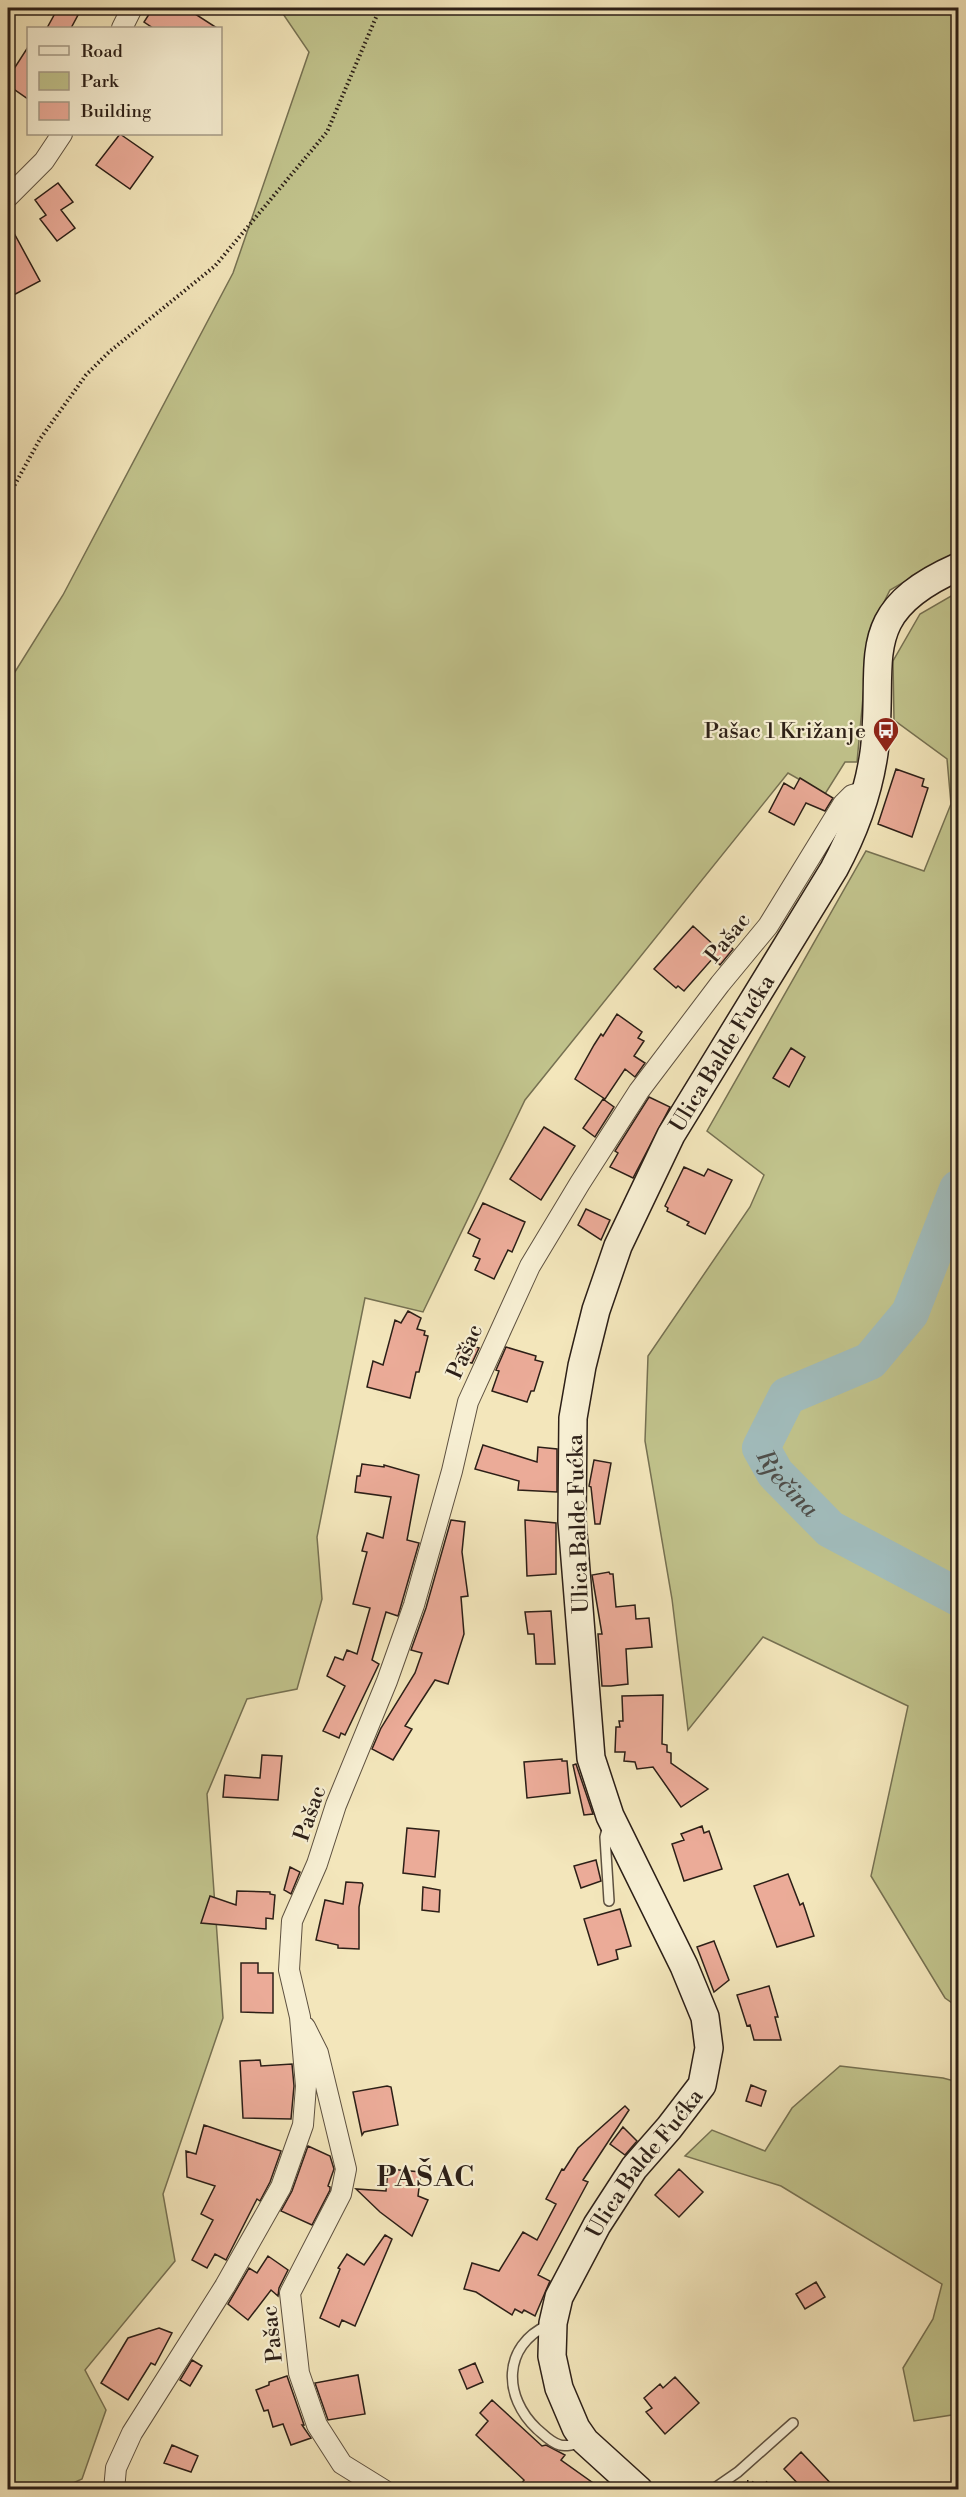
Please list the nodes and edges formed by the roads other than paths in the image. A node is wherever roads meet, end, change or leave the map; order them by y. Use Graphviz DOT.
graph roads {
  1 [pos="132,8"];
  2 [pos="122,27"];
  3 [pos="61,135"];
  4 [pos="8,197"];
  5 [pos="958,567"];
  6 [pos="866,791"];
  7 [pos="610,1816"];
  8 [pos="609,1900"];
  9 [pos="300,2017"];
  10 [pos="553,2323"];
  11 [pos="793,2423"];
  12 [pos="585,2441"];
  13 [pos="114,2490"];
  14 [pos="384,2490"];
  15 [pos="639,2490"];
  16 [pos="712,2490"];
  1 -- 2 [label="street"];
  3 -- 4 [label="street"];
  5 -- 6 [label="main road, Ulica Balde Fućka"];
  6 -- 7 [label="main road, Ulica Balde Fućka"];
  6 -- 9 [label="street, Pašac"];
  7 -- 8 [label="lane"];
  7 -- 10 [label="main road, Ulica Balde Fućka"];
  9 -- 13 [label="street, Pašac"];
  9 -- 14 [label="street, Pašac"];
  10 -- 12 [label="main road, Ulica Balde Fućka"];
  10 -- 12 [label="lane"];
  11 -- 16 [label="lane"];
  12 -- 15 [label="main road, Ulica Balde Fućka"];
}
